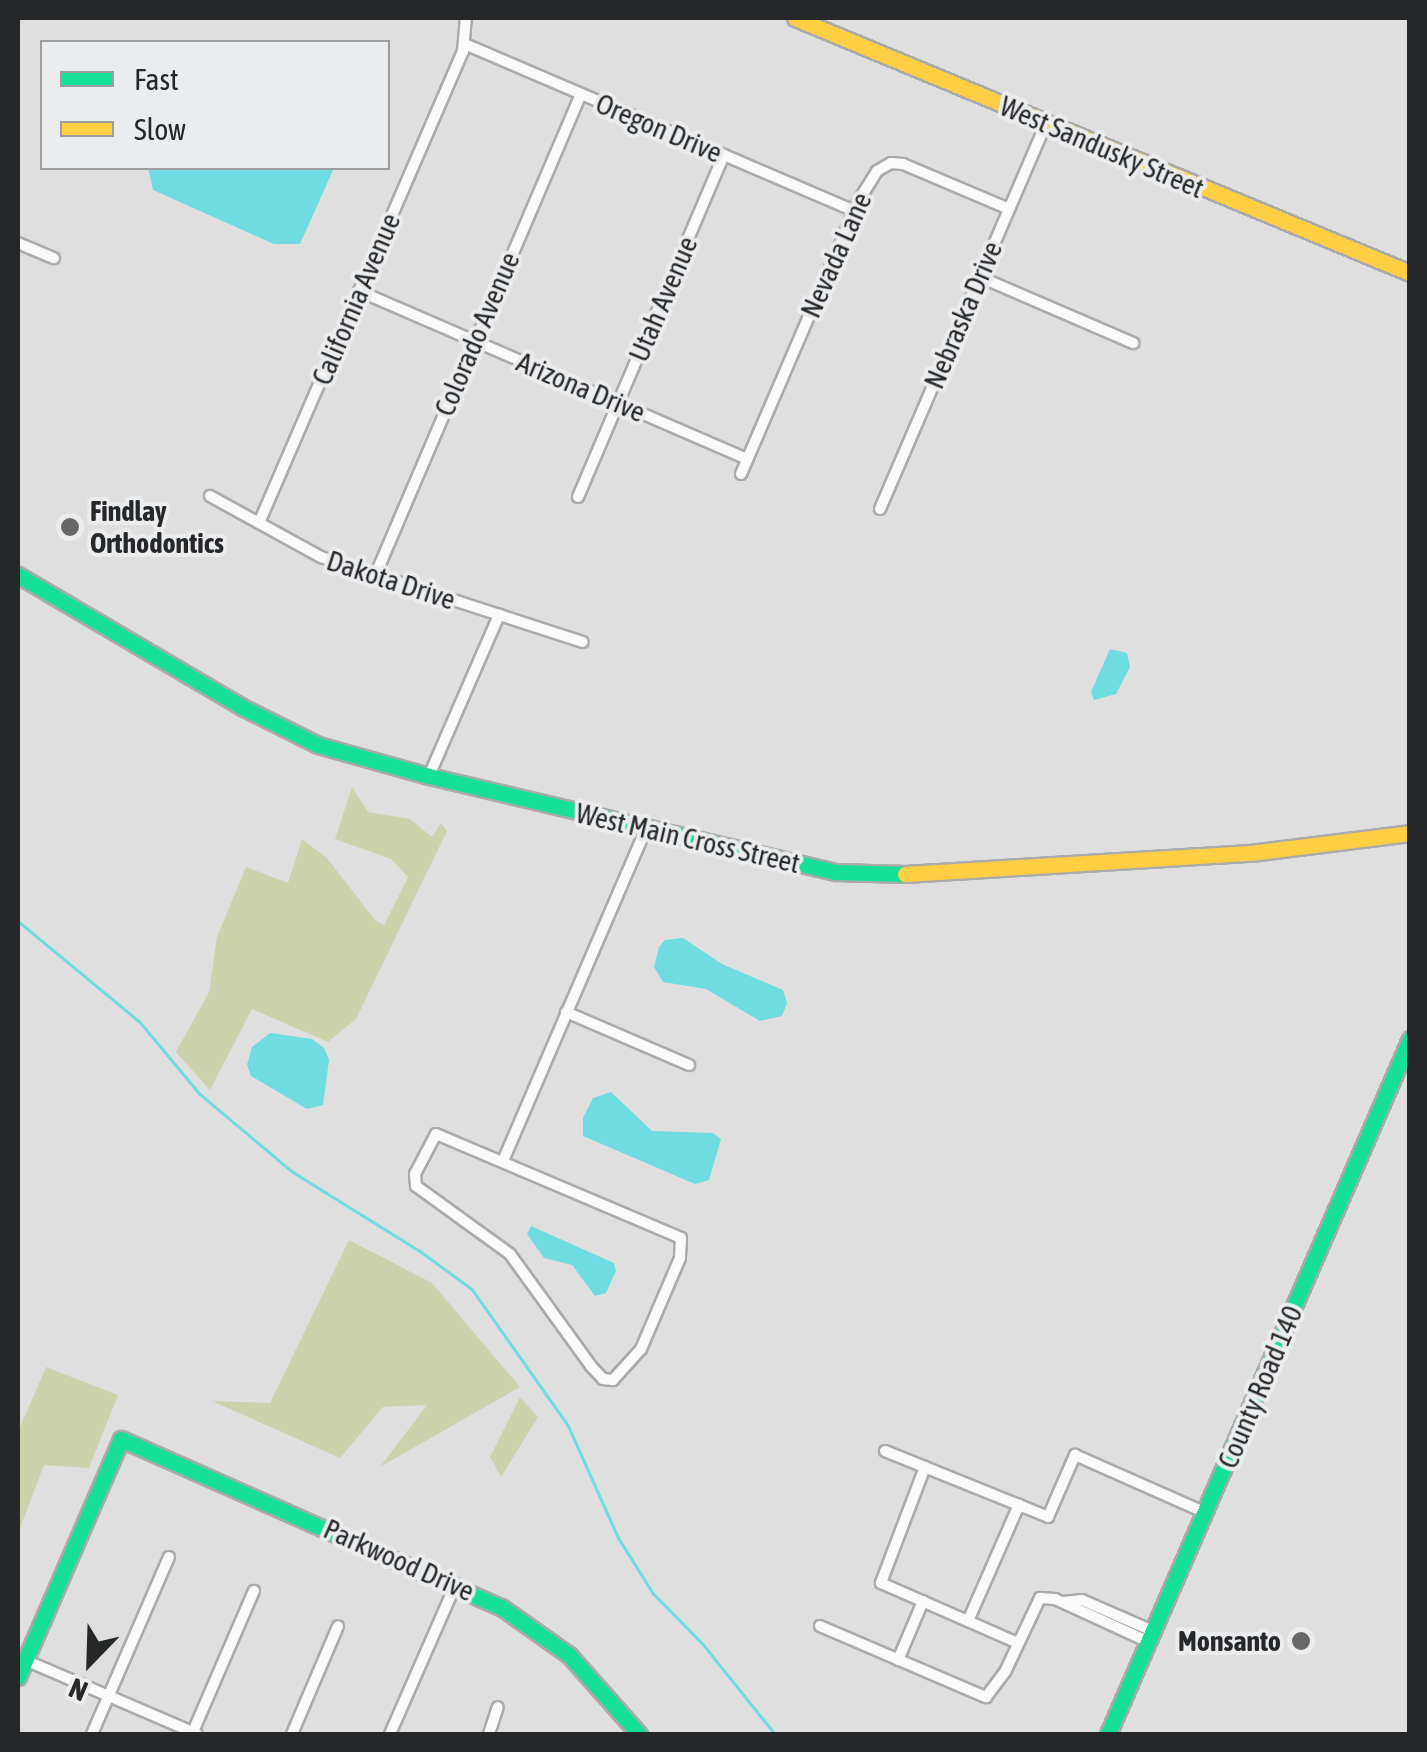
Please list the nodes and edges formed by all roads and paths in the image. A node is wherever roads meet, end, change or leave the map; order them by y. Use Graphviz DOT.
graph roads {
  1 [pos="466,18"];
  2 [pos="801,19"];
  3 [pos="465,44"];
  4 [pos="581,94"];
  5 [pos="1047,122"];
  6 [pos="724,156"];
  7 [pos="1010,208"];
  8 [pos="854,211"];
  9 [pos="18,243"];
  10 [pos="54,258"];
  11 [pos="1410,273"];
  12 [pos="980,277"];
  13 [pos="360,291"];
  14 [pos="475,341"];
  15 [pos="1132,343"];
  16 [pos="618,403"];
  17 [pos="748,459"];
  18 [pos="741,474"];
  19 [pos="210,496"];
  20 [pos="578,497"];
  21 [pos="880,509"];
  22 [pos="259,523"];
  23 [pos="18,575"];
  24 [pos="375,576"];
  25 [pos="499,615"];
  26 [pos="582,642"];
  27 [pos="429,776"];
  28 [pos="646,828"];
  29 [pos="1410,833"];
  30 [pos="566,1012"];
  31 [pos="1410,1040"];
  32 [pos="689,1065"];
  33 [pos="504,1161"];
  34 [pos="885,1451"];
  35 [pos="926,1467"];
  36 [pos="1018,1506"];
  37 [pos="1206,1512"];
  38 [pos="169,1556"];
  39 [pos="456,1584"];
  40 [pos="254,1591"];
  41 [pos="923,1602"];
  42 [pos="968,1621"];
  43 [pos="338,1626"];
  44 [pos="820,1626"];
  45 [pos="1151,1636"];
  46 [pos="1018,1643"];
  47 [pos="25,1660"];
  48 [pos="898,1660"];
  49 [pos="18,1677"];
  50 [pos="109,1696"];
  51 [pos="498,1707"];
  52 [pos="92,1734"];
  53 [pos="194,1734"];
  54 [pos="292,1734"];
  55 [pos="390,1734"];
  56 [pos="489,1734"];
  57 [pos="639,1734"];
  58 [pos="1108,1734"];
  1 -- 3 [label="street, California Avenue"];
  2 -- 5 [label="street, West Sandusky Street"];
  3 -- 4 [label="street, Oregon Drive"];
  3 -- 13 [label="street, California Avenue"];
  4 -- 6 [label="street, Oregon Drive"];
  4 -- 14 [label="street, Colorado Avenue"];
  5 -- 7 [label="street, Nebraska Drive"];
  5 -- 11 [label="street, West Sandusky Street"];
  6 -- 8 [label="street, Oregon Drive"];
  6 -- 16 [label="street, Utah Avenue"];
  7 -- 8 [label="street, Nevada Lane"];
  7 -- 12 [label="street, Nebraska Drive"];
  8 -- 17 [label="street, Nevada Lane"];
  9 -- 10 [label="street"];
  12 -- 15 [label="street"];
  12 -- 21 [label="street, Nebraska Drive"];
  13 -- 14 [label="street, Arizona Drive"];
  13 -- 22 [label="street, California Avenue"];
  14 -- 16 [label="street, Arizona Drive"];
  14 -- 24 [label="street, Colorado Avenue"];
  16 -- 17 [label="street, Arizona Drive"];
  16 -- 20 [label="street, Utah Avenue"];
  17 -- 18 [label="street, Nevada Lane"];
  19 -- 22 [label="street, Dakota Drive"];
  22 -- 24 [label="street, Dakota Drive"];
  23 -- 27 [label="street, West Main Cross Street"];
  24 -- 25 [label="street, Dakota Drive"];
  25 -- 26 [label="street, Dakota Drive"];
  25 -- 27 [label="street"];
  27 -- 28 [label="street, West Main Cross Street"];
  28 -- 29 [label="street, West Main Cross Street"];
  28 -- 30 [label="street"];
  30 -- 32 [label="street"];
  30 -- 33 [label="street"];
  31 -- 37 [label="street, County Road 140"];
  33 -- 33 [label="street"];
  34 -- 35 [label="street"];
  35 -- 36 [label="street"];
  35 -- 41 [label="street"];
  36 -- 37 [label="street"];
  36 -- 42 [label="street"];
  37 -- 45 [label="street, County Road 140"];
  38 -- 50 [label="street"];
  39 -- 47 [label="street, Parkwood Drive"];
  39 -- 55 [label="street"];
  39 -- 57 [label="street, Parkwood Drive"];
  40 -- 53 [label="street"];
  41 -- 42 [label="street"];
  41 -- 48 [label="street"];
  42 -- 46 [label="street"];
  43 -- 54 [label="street"];
  44 -- 48 [label="street"];
  45 -- 46 [label="street"];
  45 -- 58 [label="street, County Road 140"];
  46 -- 48 [label="street"];
  47 -- 49 [label="street"];
  47 -- 50 [label="street"];
  50 -- 52 [label="street"];
  50 -- 53 [label="street"];
  51 -- 56 [label="street"];
}
